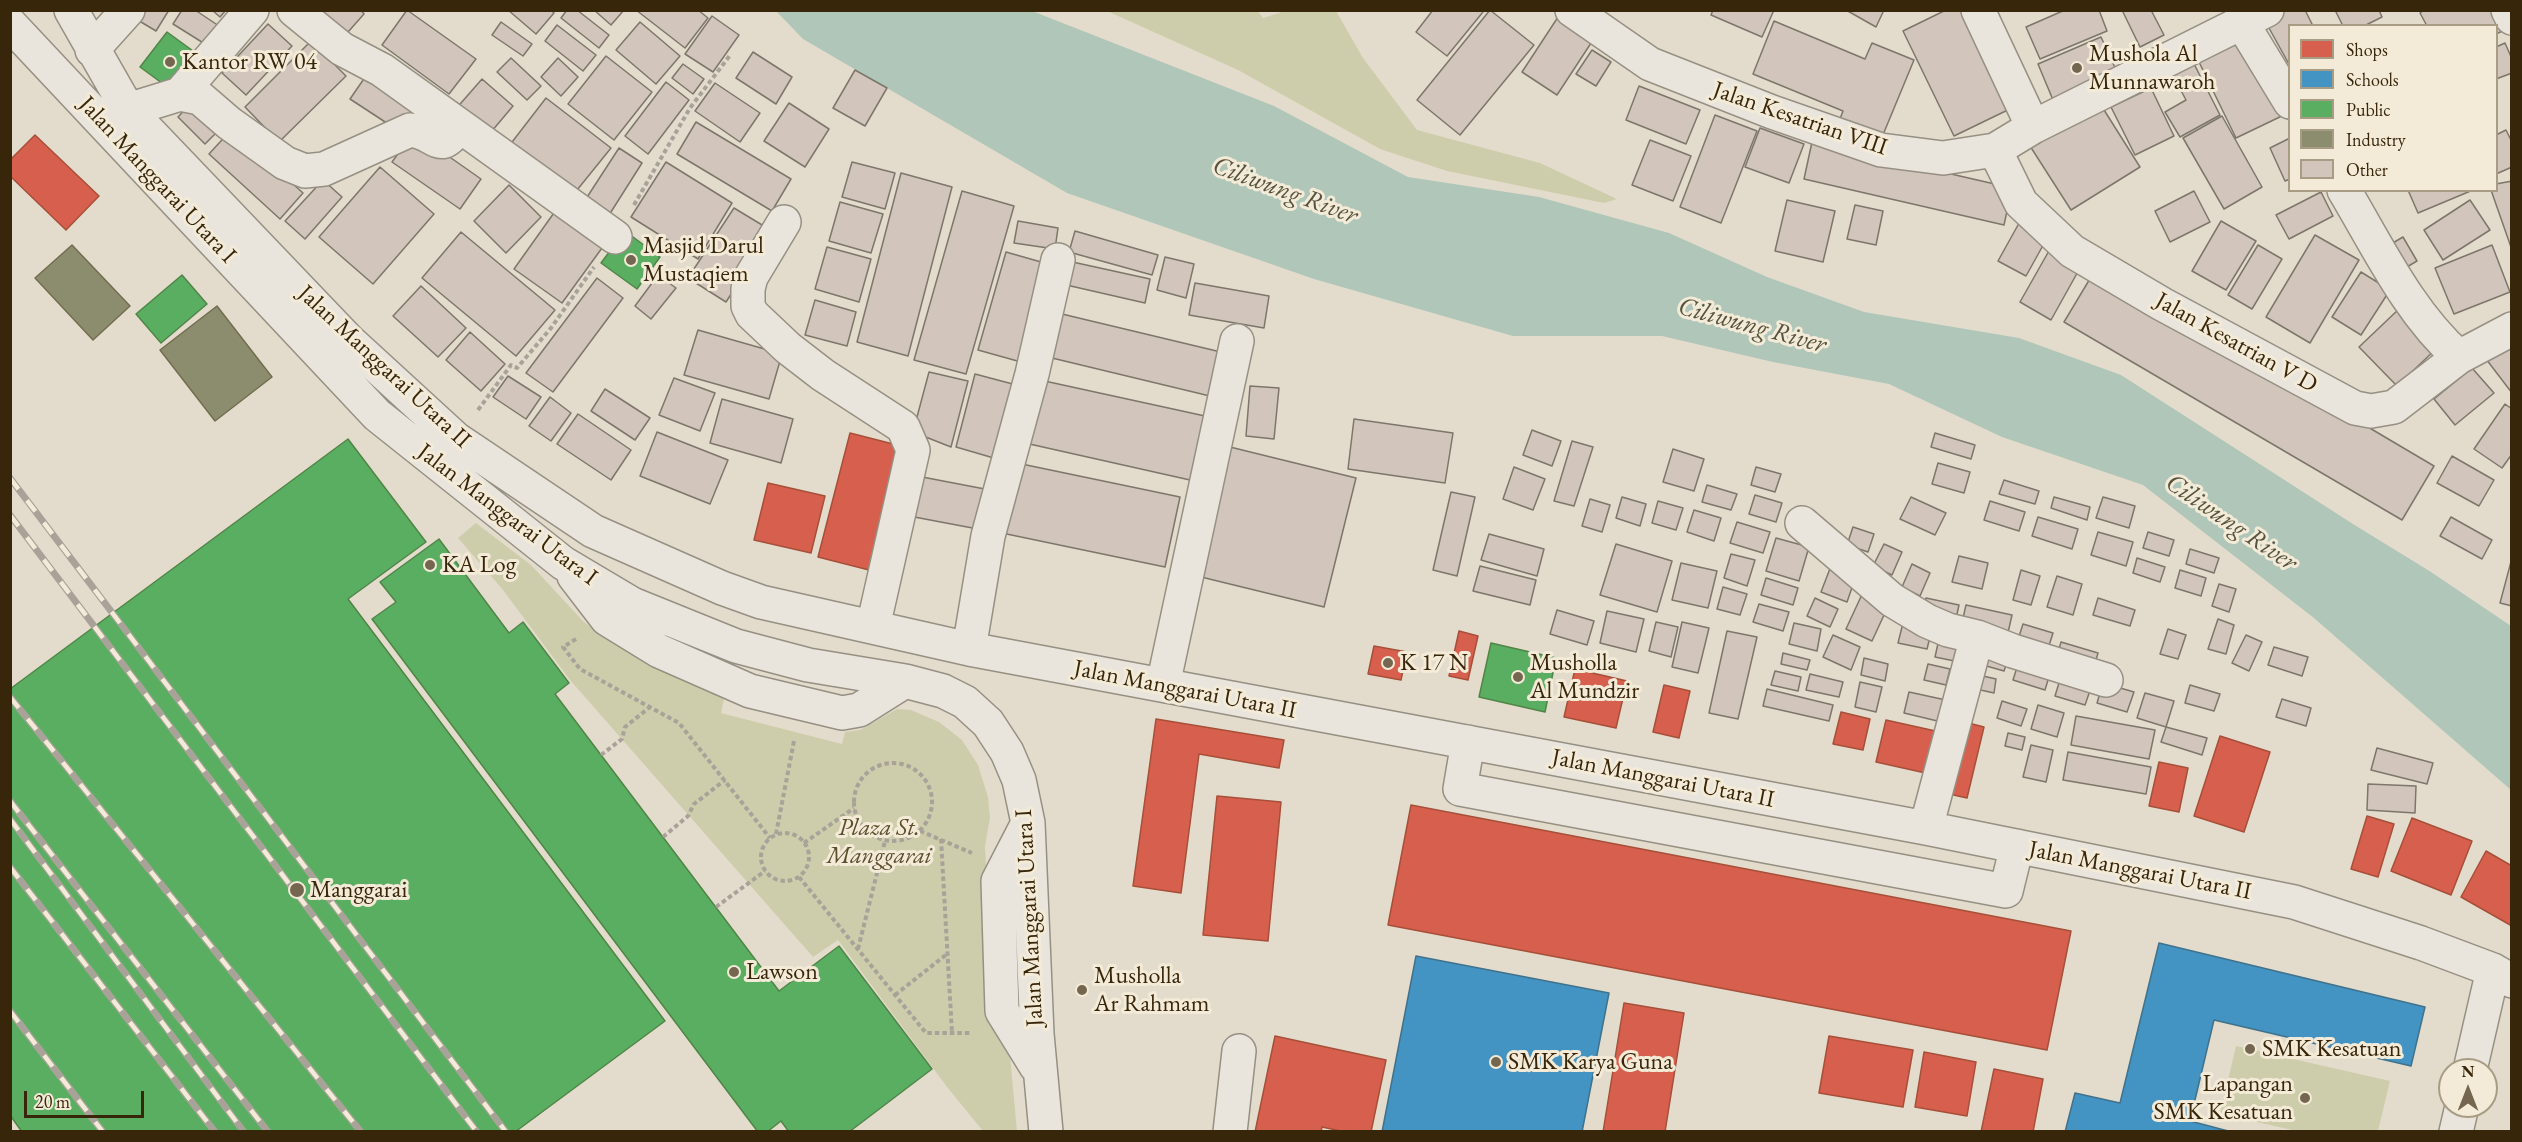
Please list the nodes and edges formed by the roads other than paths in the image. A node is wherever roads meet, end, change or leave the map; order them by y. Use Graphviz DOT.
graph roads {
  1 [pos="71,10"];
  2 [pos="128,10"];
  3 [pos="252,10"];
  4 [pos="294,10"];
  5 [pos="1572,10"];
  6 [pos="1978,10"];
  7 [pos="2508,10"];
  8 [pos="2254,17"];
  9 [pos="2511,18"];
  10 [pos="10,24"];
  11 [pos="92,50"];
  12 [pos="180,94"];
  13 [pos="2288,100"];
  14 [pos="128,110"];
  15 [pos="459,125"];
  16 [pos="2033,127"];
  17 [pos="1995,150"];
  18 [pos="2345,192"];
  19 [pos="783,222"];
  20 [pos="615,237"];
  21 [pos="1058,260"];
  22 [pos="2511,329"];
  23 [pos="1237,341"];
  24 [pos="2459,357"];
  25 [pos="1802,523"];
  26 [pos="563,563"];
  27 [pos="873,627"];
  28 [pos="1977,637"];
  29 [pos="969,649"];
  30 [pos="2106,680"];
  31 [pos="905,681"];
  32 [pos="1163,685"];
  33 [pos="1468,742"];
  34 [pos="1028,823"];
  35 [pos="1926,828"];
  36 [pos="2017,846"];
  37 [pos="2502,975"];
  38 [pos="1239,1051"];
  39 [pos="2474,1058"];
  40 [pos="1040,1073"];
  41 [pos="1046,1131"];
  42 [pos="1230,1131"];
  1 -- 11 [label="street, Jalan Manggarai Utara II"];
  2 -- 11 [label="street"];
  3 -- 12 [label="street"];
  4 -- 15 [label="street"];
  5 -- 17 [label="street, Jalan Kesatrian VIII"];
  6 -- 16 [label="street"];
  7 -- 9 [label="street"];
  8 -- 13 [label="street"];
  8 -- 16 [label="street, Jalan Kesatrian VIII"];
  10 -- 26 [label="street, Jalan Manggarai Utara I"];
  11 -- 14 [label="street, Jalan Manggarai Utara II"];
  12 -- 14 [label="street"];
  12 -- 15 [label="street"];
  14 -- 27 [label="street, Jalan Manggarai Utara II"];
  15 -- 20 [label="street"];
  16 -- 17 [label="street, Jalan Kesatrian VIII"];
  17 -- 24 [label="street, Jalan Kesatrian V D"];
  18 -- 24 [label="street"];
  19 -- 27 [label="street"];
  21 -- 29 [label="street"];
  22 -- 24 [label="street, Jalan Kesatrian V D"];
  23 -- 32 [label="street"];
  25 -- 28 [label="street"];
  26 -- 31 [label="street, Jalan Manggarai Utara I"];
  26 -- 31 [label="street"];
  27 -- 29 [label="street, Jalan Manggarai Utara II"];
  28 -- 30 [label="street"];
  28 -- 35 [label="street"];
  29 -- 32 [label="street, Jalan Manggarai Utara II"];
  31 -- 34 [label="street, Jalan Manggarai Utara I"];
  32 -- 33 [label="street, Jalan Manggarai Utara II"];
  33 -- 35 [label="street, Jalan Manggarai Utara II"];
  33 -- 36 [label="street"];
  34 -- 40 [label="street, Jalan Manggarai Utara I"];
  34 -- 40 [label="street"];
  35 -- 36 [label="street, Jalan Manggarai Utara II"];
  36 -- 37 [label="street, Jalan Manggarai Utara II"];
  37 -- 39 [label="street"];
  38 -- 42 [label="street"];
  40 -- 41 [label="street, Jalan Manggarai Utara I"];
}
